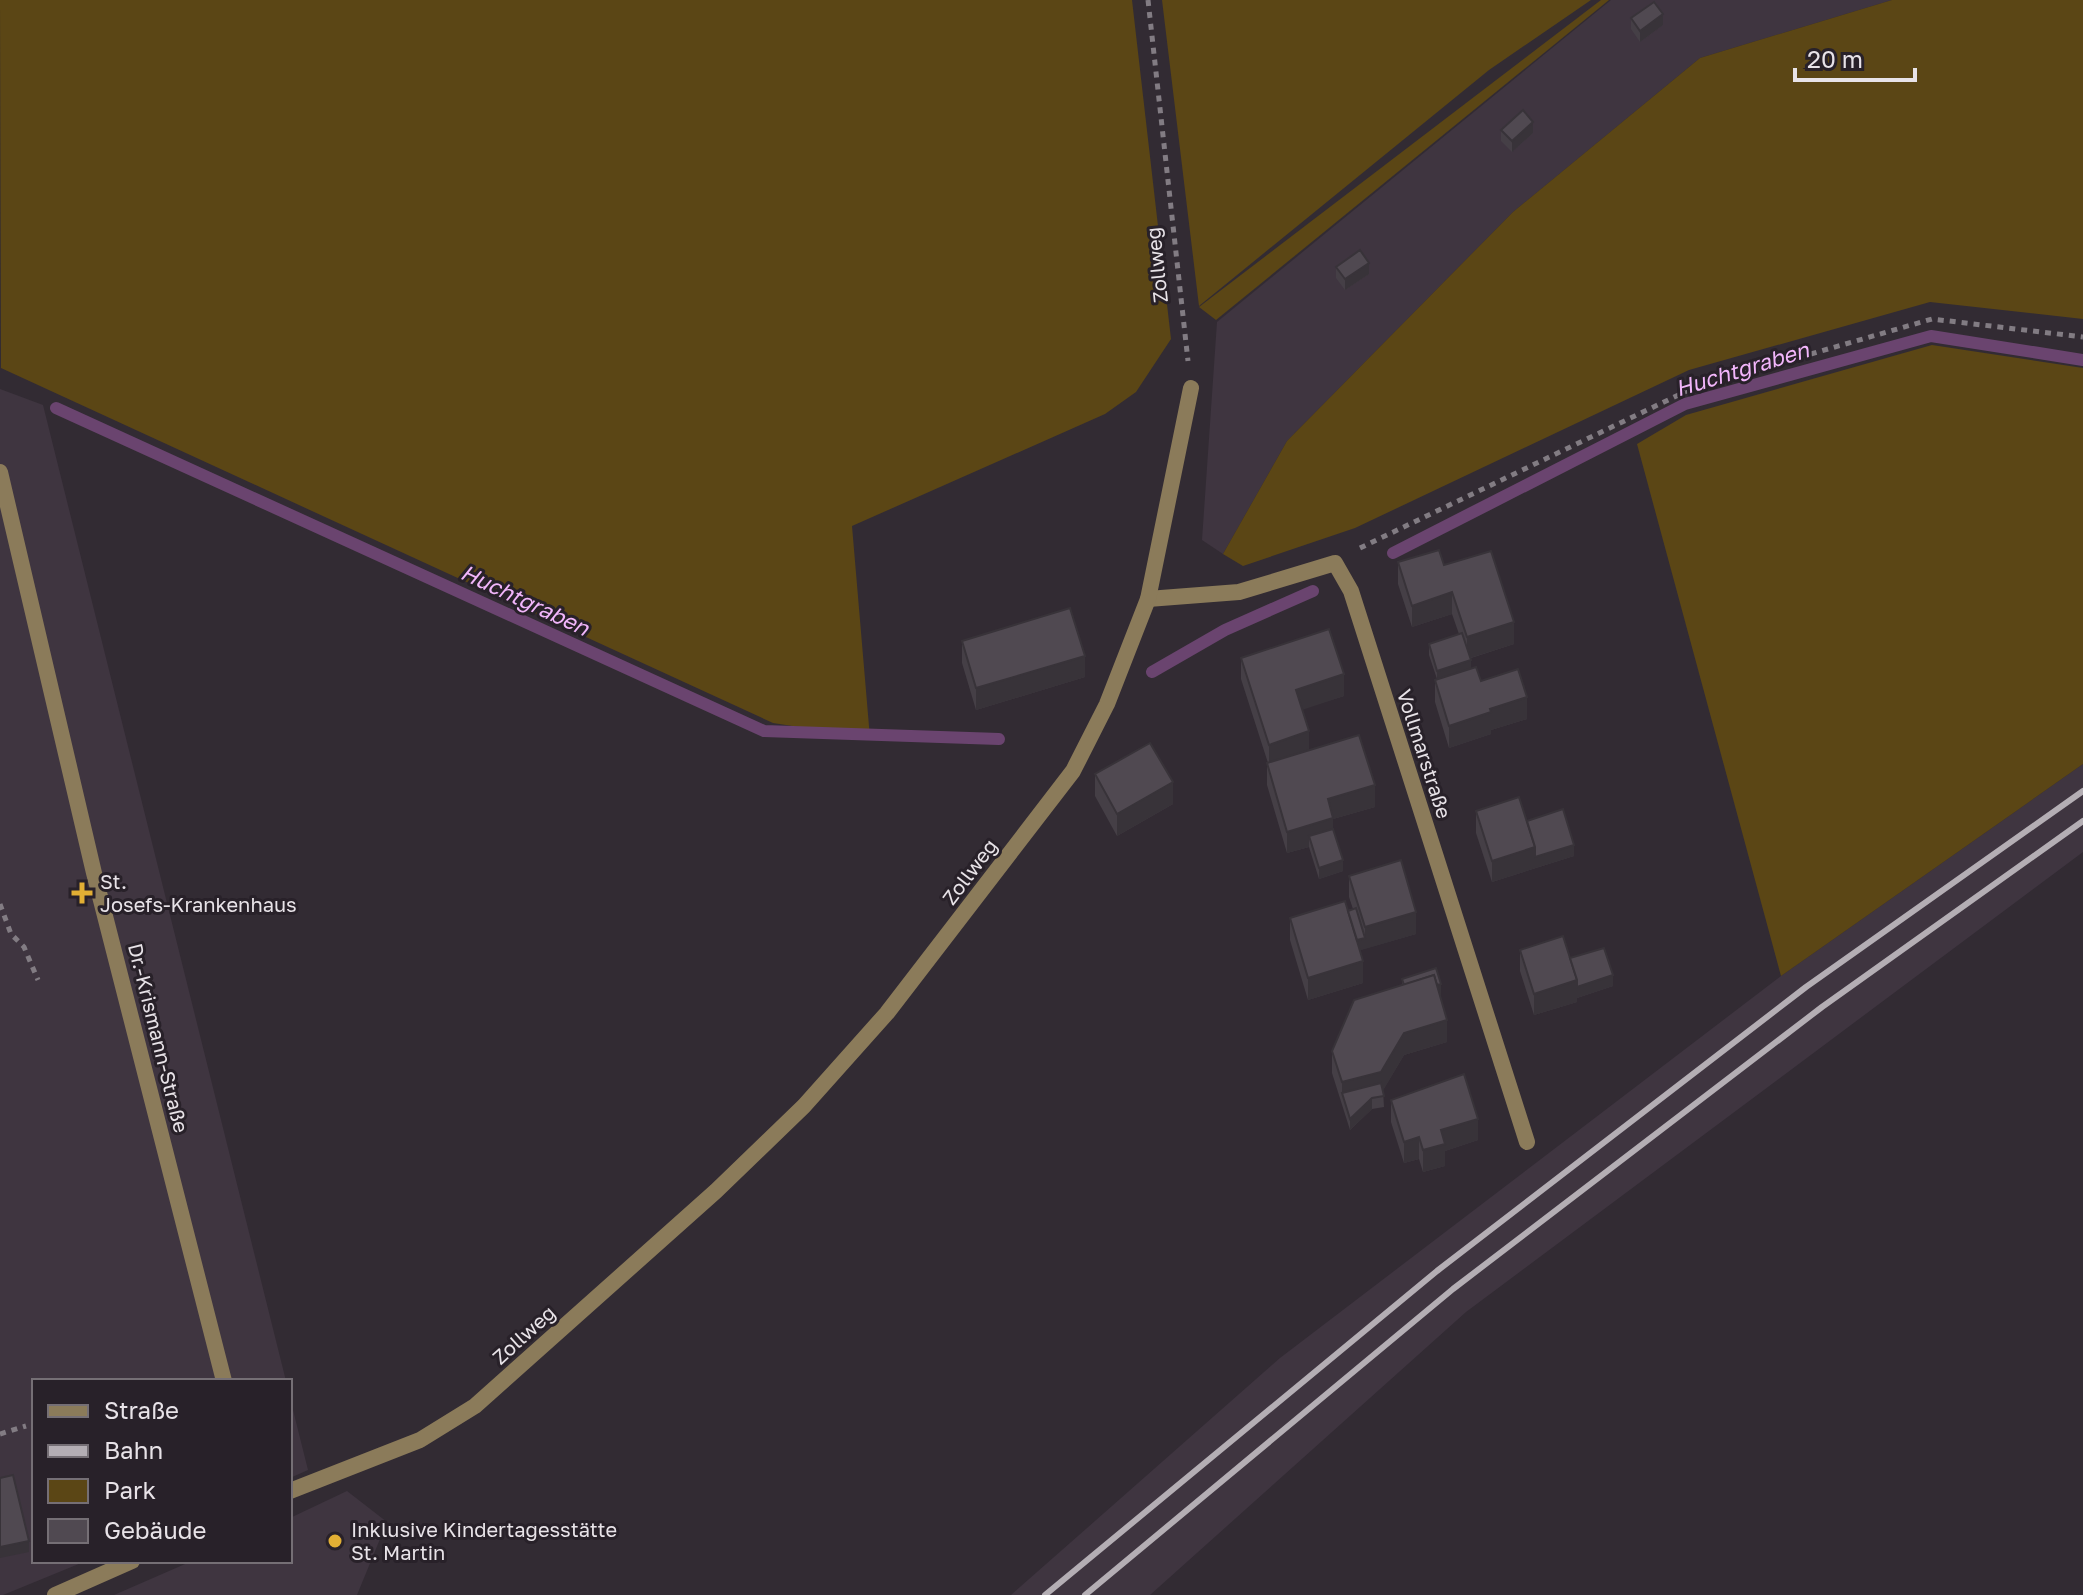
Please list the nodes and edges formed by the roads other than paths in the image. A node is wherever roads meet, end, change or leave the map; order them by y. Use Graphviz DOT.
graph roads {
  1 [pos="1191,388"];
  2 [pos="0,472"];
  3 [pos="1148,599"];
  4 [pos="1527,1142"];
  5 [pos="223,1379"];
  6 [pos="292,1490"];
  7 [pos="127,1563"];
  8 [pos="55,1595"];
  1 -- 3 [label="street, Zollweg"];
  2 -- 5 [label="street, Dr.-Krismann-Straße"];
  3 -- 4 [label="street, Vollmarstraße"];
  3 -- 6 [label="street, Zollweg"];
  7 -- 8 [label="street"];
}
